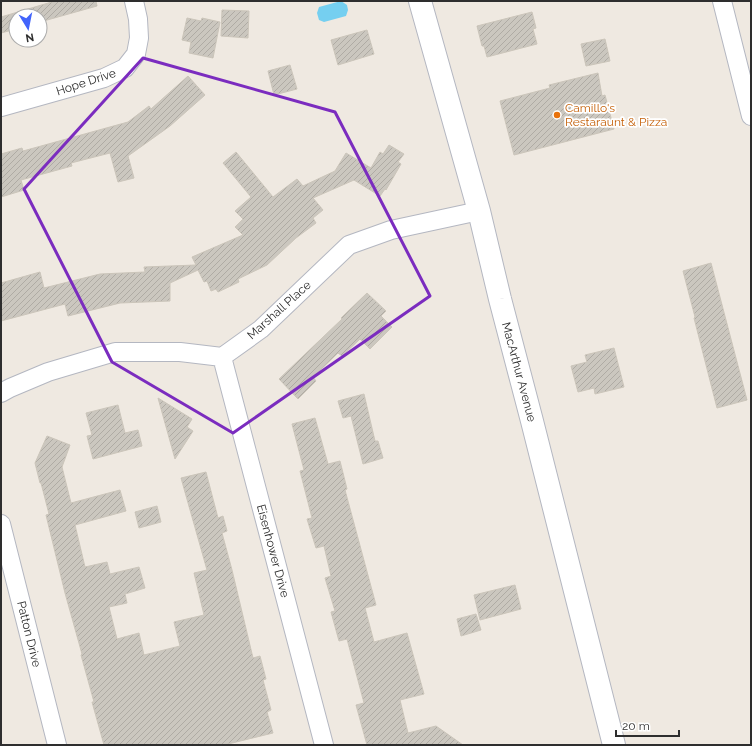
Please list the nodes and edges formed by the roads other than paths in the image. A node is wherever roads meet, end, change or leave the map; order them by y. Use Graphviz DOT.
graph roads {
  1 [pos="134,1"];
  2 [pos="420,1"];
  3 [pos="722,1"];
  4 [pos="1,108"];
  5 [pos="751,116"];
  6 [pos="479,211"];
  7 [pos="222,357"];
  8 [pos="1,393"];
  9 [pos="1,524"];
  10 [pos="57,745"];
  11 [pos="324,745"];
  12 [pos="614,745"];
  1 -- 4 [label="street, Hope Drive"];
  2 -- 6 [label="street, MacArthur Avenue"];
  3 -- 5 [label="street"];
  6 -- 7 [label="street, Marshall Place"];
  6 -- 12 [label="street, MacArthur Avenue"];
  7 -- 8 [label="street"];
  7 -- 11 [label="street, Eisenhower Drive"];
  9 -- 10 [label="street, Patton Drive"];
}
